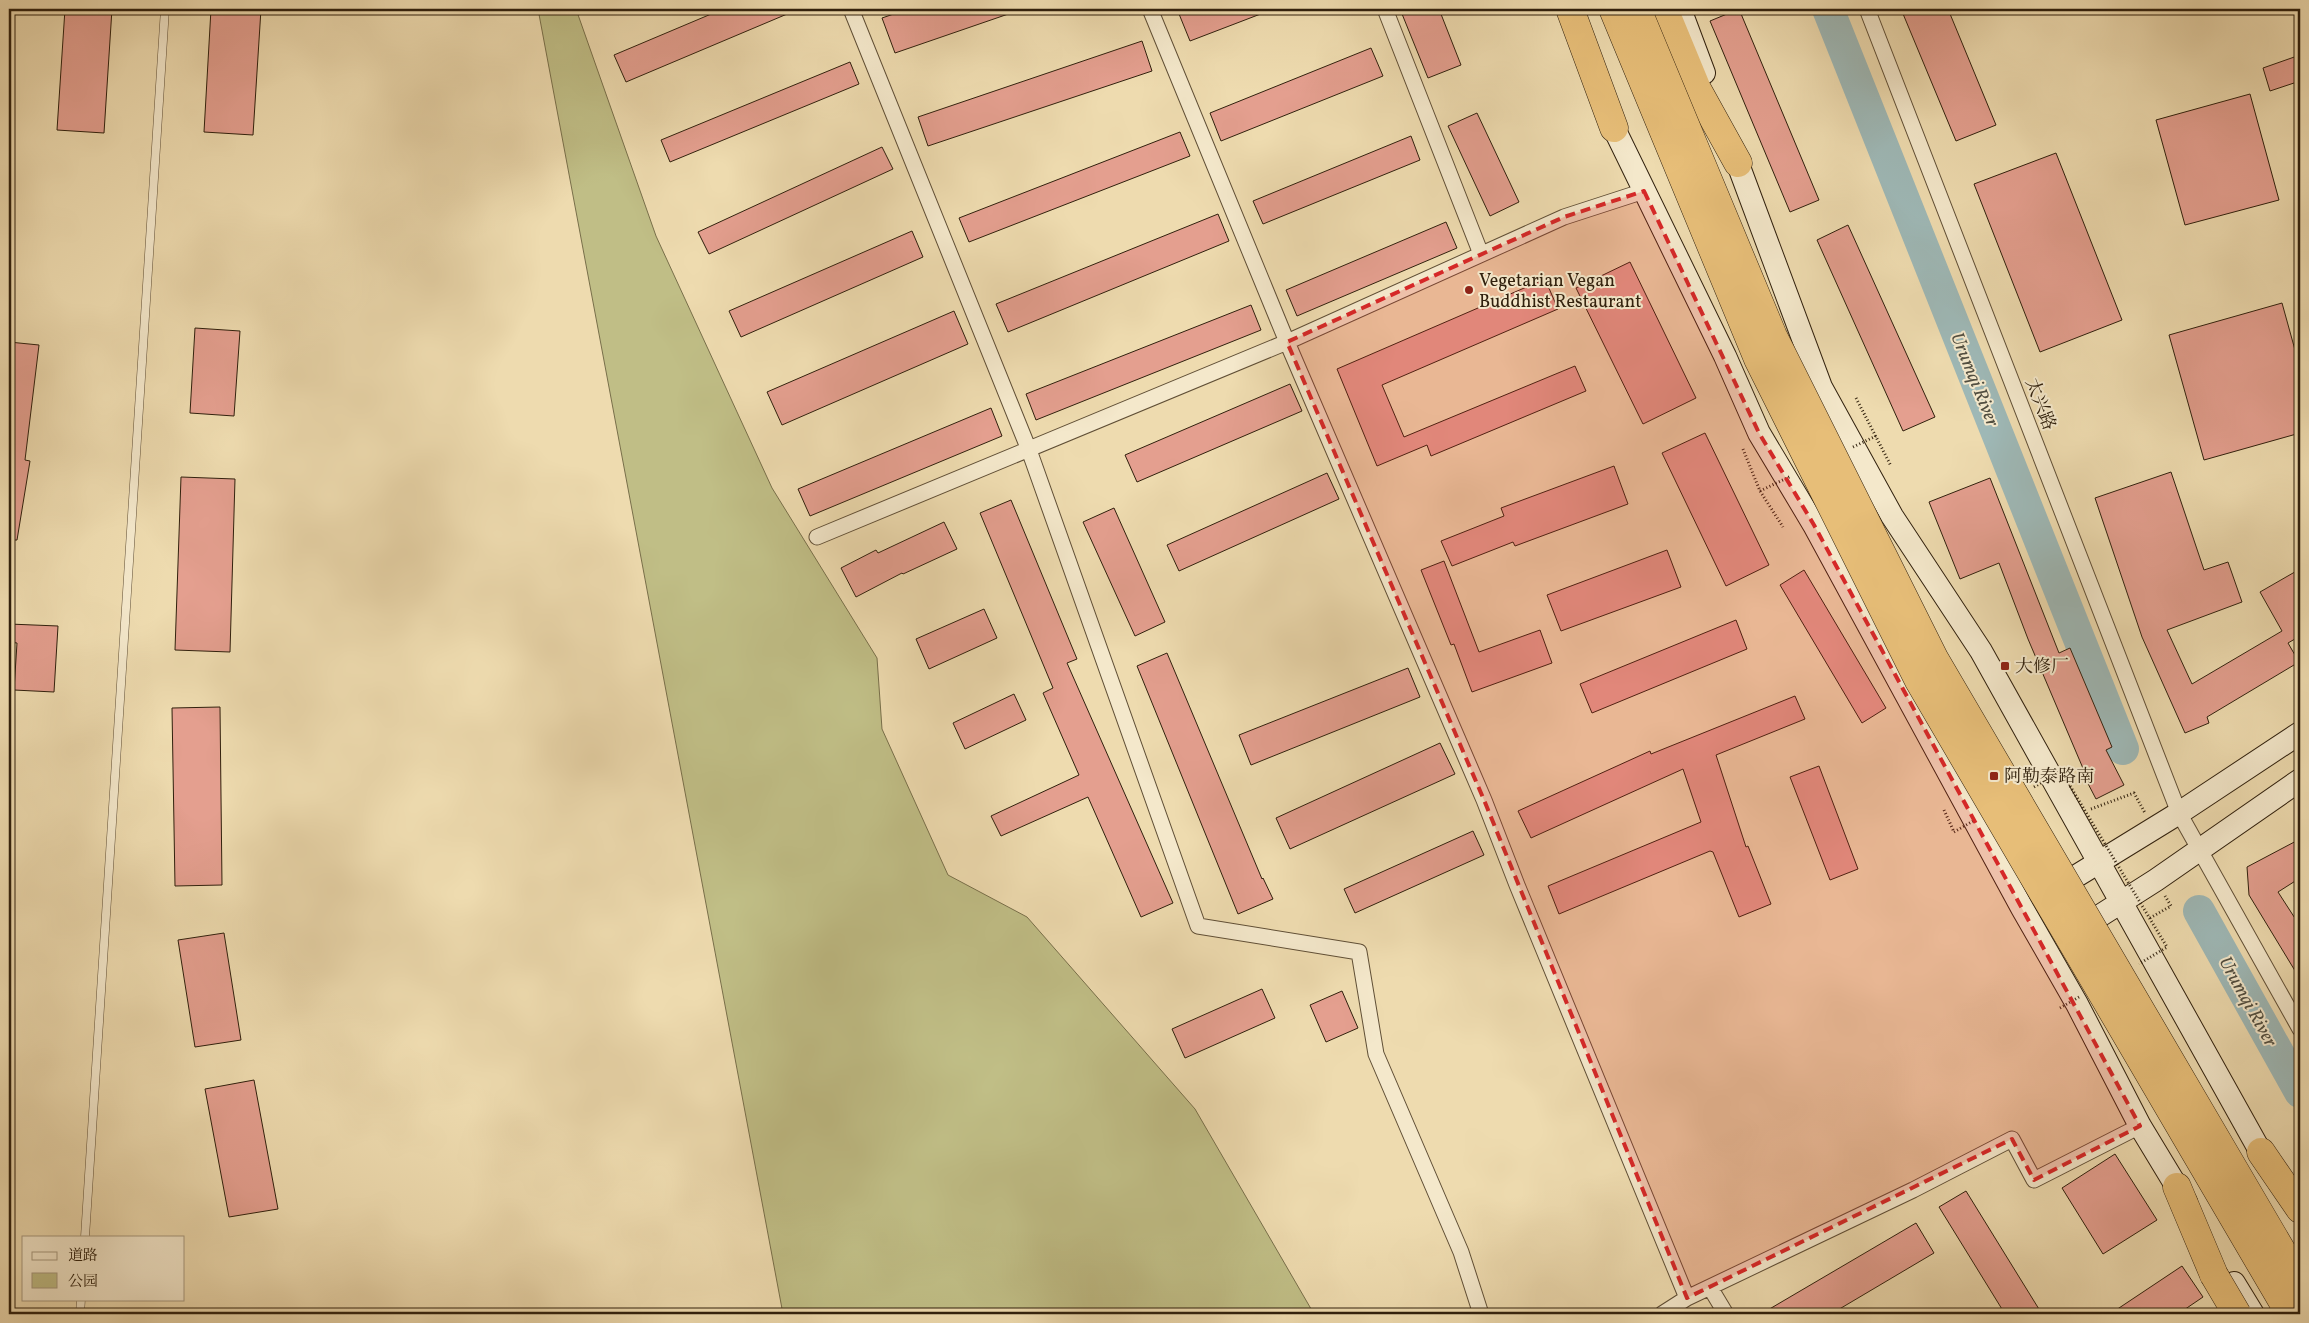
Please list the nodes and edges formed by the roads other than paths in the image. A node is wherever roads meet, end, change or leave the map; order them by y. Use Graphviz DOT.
graph roads {
  1 [pos="165,9"];
  2 [pos="851,9"];
  3 [pos="1150,9"];
  4 [pos="1385,9"];
  5 [pos="1613,9"];
  6 [pos="1637,9"];
  7 [pos="1664,9"];
  8 [pos="1680,9"];
  9 [pos="1868,9"];
  10 [pos="1568,12"];
  11 [pos="1614,128"];
  12 [pos="1738,164"];
  13 [pos="1644,191"];
  14 [pos="1481,254"];
  15 [pos="1287,342"];
  16 [pos="1029,450"];
  17 [pos="818,537"];
  18 [pos="2300,733"];
  19 [pos="2300,780"];
  20 [pos="2179,813"];
  21 [pos="2200,849"];
  22 [pos="2099,864"];
  23 [pos="2122,902"];
  24 [pos="2022,908"];
  25 [pos="2046,950"];
  26 [pos="2300,1029"];
  27 [pos="2140,1126"];
  28 [pos="2261,1152"];
  29 [pos="2177,1188"];
  30 [pos="2300,1209"];
  31 [pos="2300,1223"];
  32 [pos="85,1236"];
  33 [pos="2300,1282"];
  34 [pos="1711,1289"];
  35 [pos="1687,1298"];
  36 [pos="81,1300"];
  37 [pos="2242,1312"];
  38 [pos="80,1314"];
  39 [pos="1481,1314"];
  40 [pos="1662,1314"];
  41 [pos="1726,1314"];
  42 [pos="2290,1314"];
  1 -- 32 [label="lane"];
  2 -- 16 [label="street"];
  3 -- 15 [label="street"];
  4 -- 14 [label="street"];
  5 -- 42 [label="highway, bridge"];
  6 -- 33 [label="highway, bridge"];
  7 -- 12 [label="highway"];
  8 -- 12 [label="main road"];
  9 -- 20 [label="street, 太兴路"];
  10 -- 11 [label="highway"];
  11 -- 13 [label="main road"];
  12 -- 22 [label="main road"];
  13 -- 14 [label="street"];
  13 -- 24 [label="main road"];
  14 -- 15 [label="street"];
  15 -- 16 [label="street"];
  15 -- 35 [label="street"];
  16 -- 17 [label="street"];
  16 -- 39 [label="street"];
  18 -- 20 [label="main road"];
  19 -- 21 [label="main road"];
  20 -- 21 [label="street, 太兴路"];
  20 -- 22 [label="main road"];
  21 -- 23 [label="main road"];
  21 -- 26 [label="street, 太兴路"];
  22 -- 23 [label="main road"];
  22 -- 24 [label="main road"];
  23 -- 25 [label="main road"];
  23 -- 28 [label="main road"];
  24 -- 25 [label="main road"];
  25 -- 27 [label="main road"];
  27 -- 29 [label="main road"];
  27 -- 34 [label="street"];
  28 -- 30 [label="highway"];
  28 -- 31 [label="main road"];
  29 -- 37 [label="main road"];
  29 -- 37 [label="highway, bridge"];
  34 -- 35 [label="street"];
  34 -- 41 [label="street"];
  35 -- 40 [label="street"];
  36 -- 38 [label="lane"];
}
